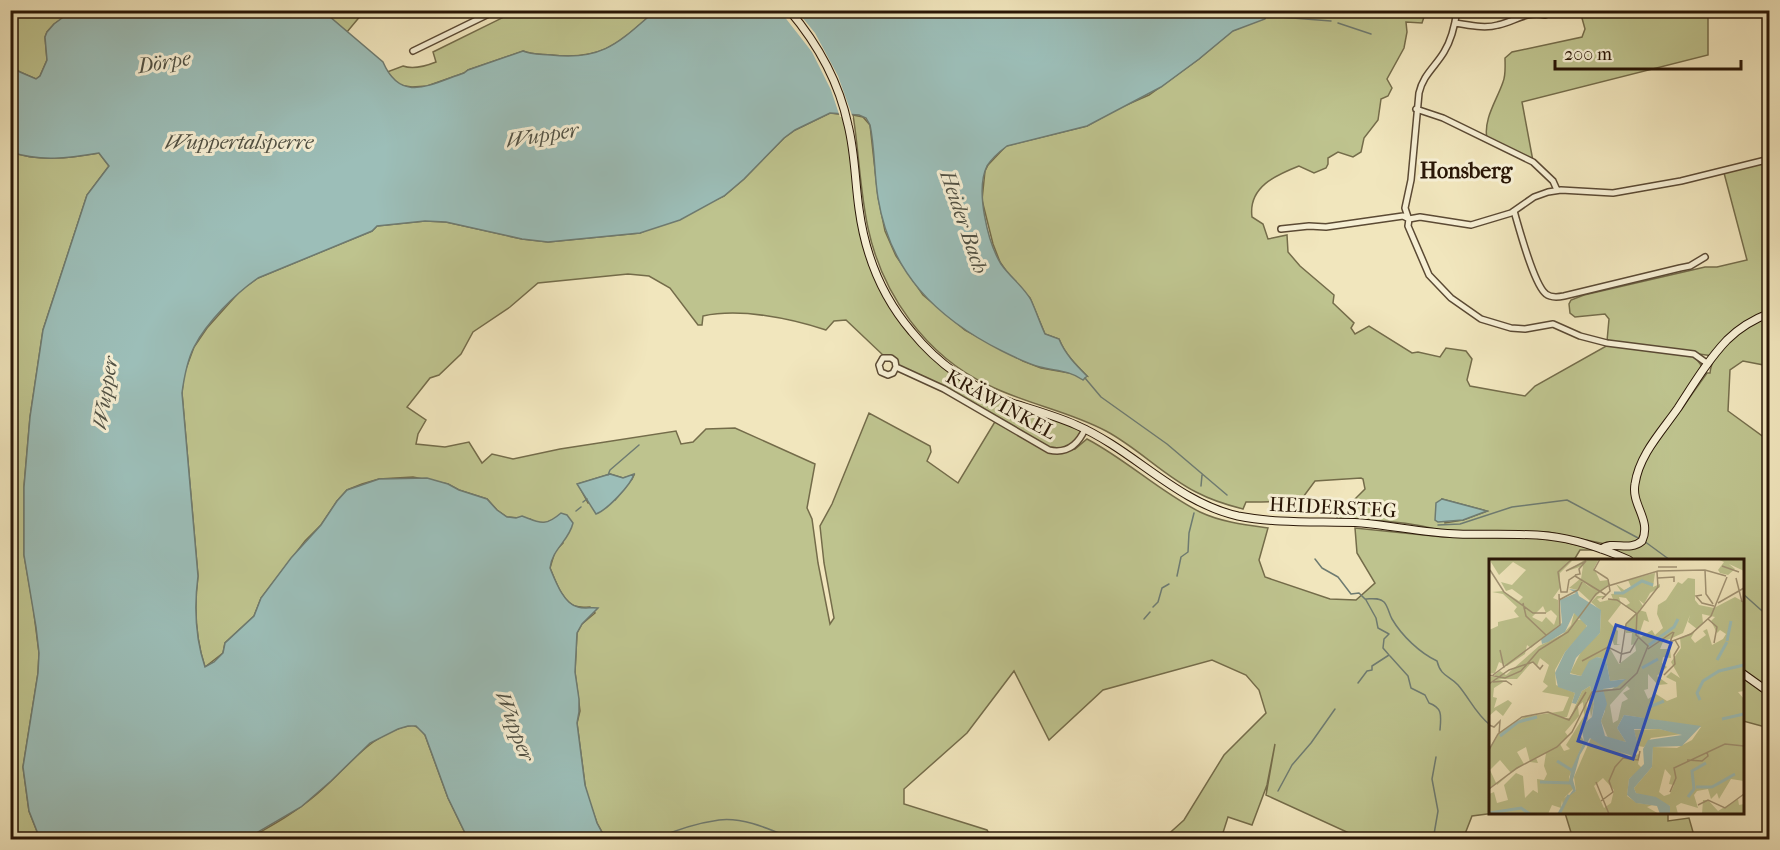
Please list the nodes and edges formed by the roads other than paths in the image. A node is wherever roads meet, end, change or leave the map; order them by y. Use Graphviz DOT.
graph roads {
  1 [pos="496,10"];
  2 [pos="789,10"];
  3 [pos="1457,10"];
  4 [pos="1545,15"];
  5 [pos="1455,23"];
  6 [pos="413,51"];
  7 [pos="1416,109"];
  8 [pos="1770,159"];
  9 [pos="1557,190"];
  10 [pos="1514,212"];
  11 [pos="1409,219"];
  12 [pos="1281,229"];
  13 [pos="1705,257"];
  14 [pos="1770,313"];
  15 [pos="1708,364"];
  16 [pos="896,367"];
  17 [pos="1085,429"];
  18 [pos="1601,549"];
  19 [pos="1624,559"];
  20 [pos="1744,674"];
  21 [pos="1770,693"];
  1 -- 6 [label="street"];
  2 -- 17 [label="main road, HEIDERSTEG"];
  3 -- 5 [label="street"];
  4 -- 5 [label="street"];
  5 -- 7 [label="street"];
  7 -- 9 [label="street"];
  7 -- 11 [label="street"];
  8 -- 9 [label="street"];
  9 -- 10 [label="street"];
  10 -- 11 [label="street"];
  10 -- 13 [label="street"];
  11 -- 12 [label="street"];
  11 -- 15 [label="street"];
  14 -- 15 [label="main road"];
  15 -- 18 [label="main road"];
  16 -- 17 [label="street, KRÄWINKEL"];
  17 -- 18 [label="main road, HEIDERSTEG"];
  18 -- 19 [label="main road"];
  20 -- 21 [label="main road"];
}
